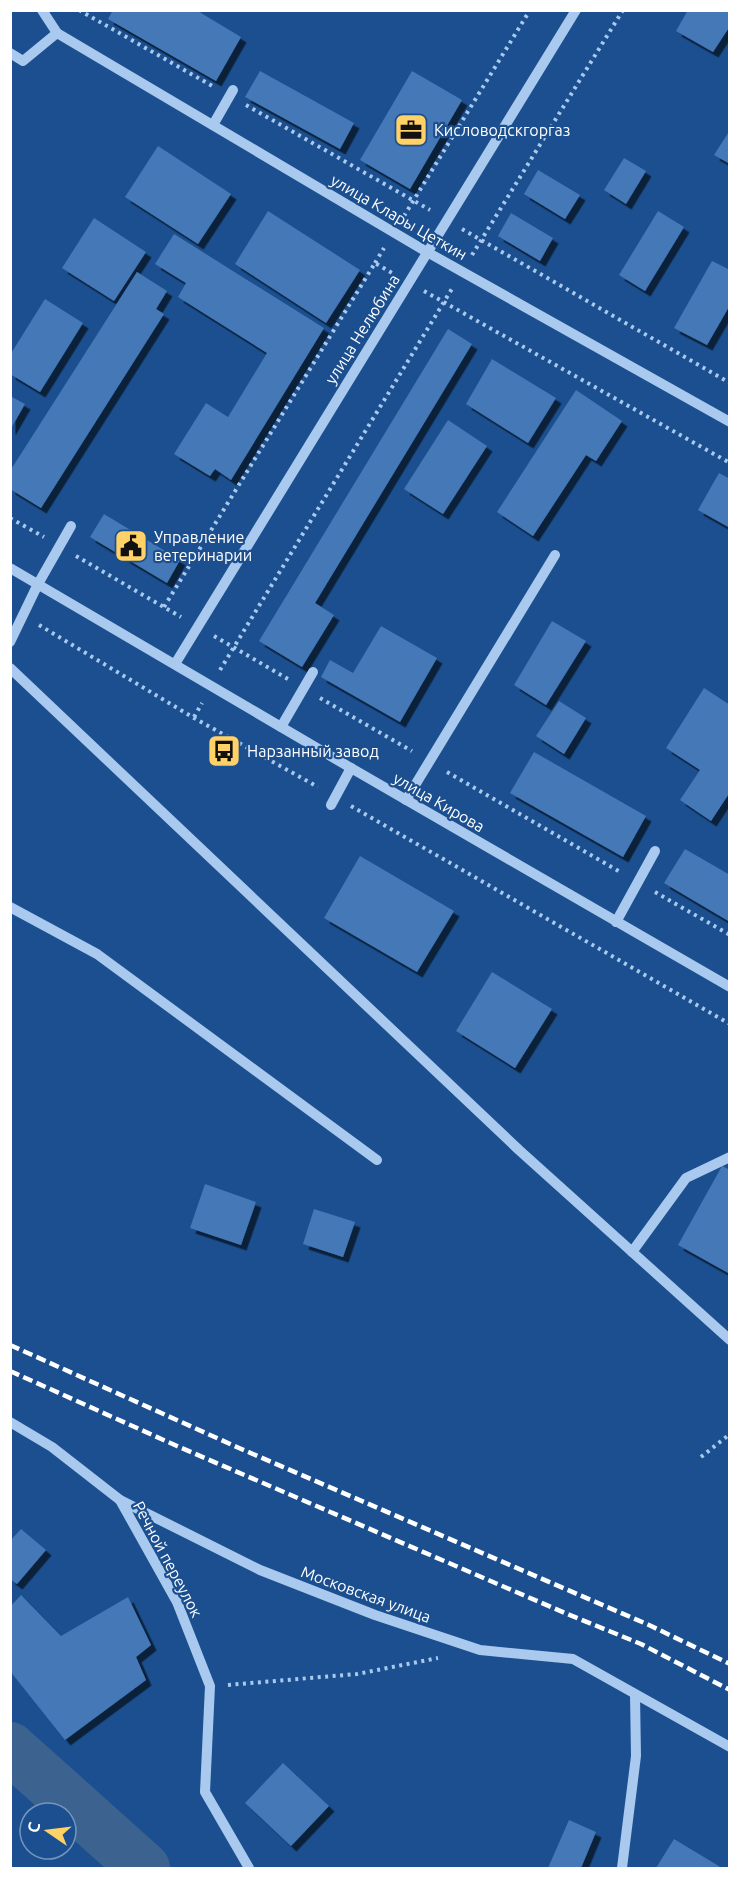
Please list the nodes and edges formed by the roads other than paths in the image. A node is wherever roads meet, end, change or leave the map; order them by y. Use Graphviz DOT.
graph roads {
  1 [pos="42,10"];
  2 [pos="572,12"];
  3 [pos="57,33"];
  4 [pos="10,53"];
  5 [pos="231,93"];
  6 [pos="213,125"];
  7 [pos="428,252"];
  8 [pos="729,422"];
  9 [pos="71,526"];
  10 [pos="555,555"];
  11 [pos="10,568"];
  12 [pos="38,584"];
  13 [pos="10,642"];
  14 [pos="176,664"];
  15 [pos="10,668"];
  16 [pos="313,672"];
  17 [pos="281,727"];
  18 [pos="351,768"];
  19 [pos="406,800"];
  20 [pos="333,801"];
  21 [pos="655,851"];
  22 [pos="10,907"];
  23 [pos="616,922"];
  24 [pos="729,987"];
  25 [pos="729,1157"];
  26 [pos="378,1160"];
  27 [pos="632,1252"];
  28 [pos="729,1340"];
  29 [pos="10,1422"];
  30 [pos="120,1500"];
  31 [pos="635,1695"];
  32 [pos="729,1747"];
  33 [pos="249,1869"];
  34 [pos="622,1869"];
  1 -- 3 [label="street"];
  2 -- 7 [label="street, улица Нелюбина"];
  3 -- 4 [label="street"];
  3 -- 6 [label="street, улица Клары Цеткин"];
  5 -- 6 [label="street"];
  6 -- 7 [label="street, улица Клары Цеткин"];
  7 -- 8 [label="street, улица Клары Цеткин"];
  7 -- 14 [label="street, улица Нелюбина"];
  9 -- 12 [label="street"];
  10 -- 19 [label="street"];
  11 -- 12 [label="street, улица Кирова"];
  12 -- 13 [label="street"];
  12 -- 14 [label="street, улица Кирова"];
  14 -- 17 [label="street, улица Кирова"];
  15 -- 27 [label="street"];
  16 -- 17 [label="street"];
  17 -- 18 [label="street, улица Кирова"];
  18 -- 19 [label="street, улица Кирова"];
  18 -- 20 [label="street"];
  19 -- 23 [label="street, улица Кирова"];
  21 -- 23 [label="street"];
  22 -- 26 [label="street"];
  23 -- 24 [label="street, улица Кирова"];
  25 -- 27 [label="street"];
  27 -- 28 [label="street"];
  29 -- 30 [label="street, Московская улица"];
  30 -- 31 [label="street, Московская улица"];
  30 -- 33 [label="street, Речной переулок"];
  31 -- 32 [label="street, Московская улица"];
  31 -- 34 [label="street"];
}
